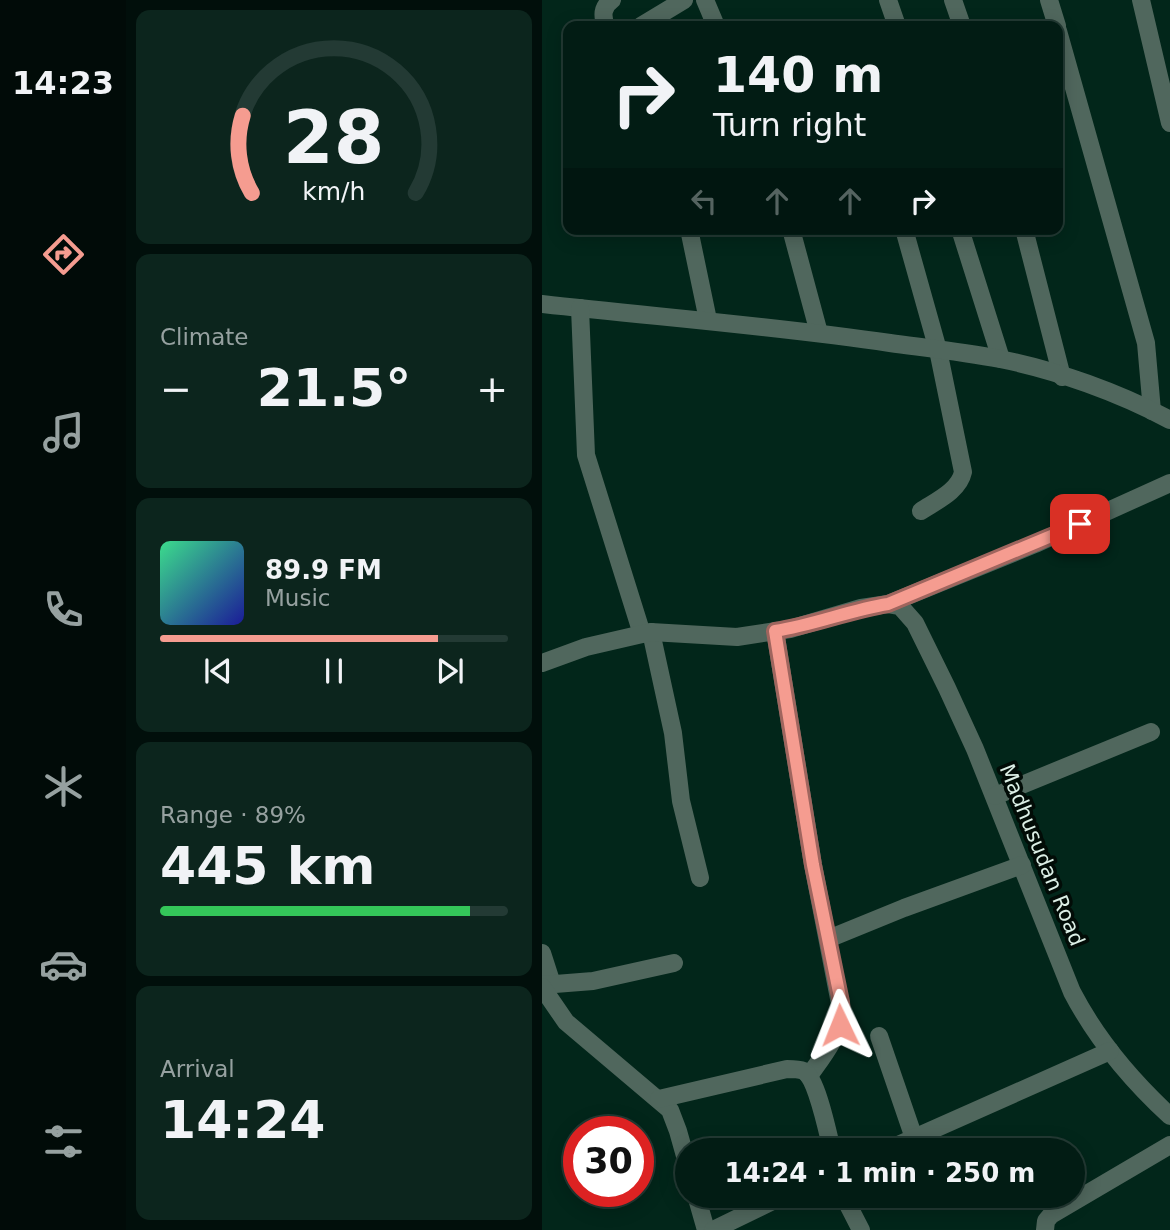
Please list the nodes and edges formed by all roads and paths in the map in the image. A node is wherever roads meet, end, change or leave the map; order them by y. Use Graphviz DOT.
graph roads {
  1 [pos="612,0"];
  2 [pos="684,0"];
  3 [pos="705,0"];
  4 [pos="888,0"];
  5 [pos="953,0"];
  6 [pos="1049,0"];
  7 [pos="1142,0"];
  8 [pos="604,21"];
  9 [pos="649,21"];
  10 [pos="714,21"];
  11 [pos="895,21"];
  12 [pos="960,21"];
  13 [pos="1056,21"];
  14 [pos="1063,46"];
  15 [pos="1170,123"];
  16 [pos="690,235"];
  17 [pos="793,235"];
  18 [pos="906,235"];
  19 [pos="962,235"];
  20 [pos="1026,235"];
  21 [pos="542,304"];
  22 [pos="580,308"];
  23 [pos="708,320"];
  24 [pos="819,332"];
  25 [pos="939,350"];
  26 [pos="1001,359"];
  27 [pos="1062,377"];
  28 [pos="1152,411"];
  29 [pos="1170,420"];
  30 [pos="1170,483"];
  31 [pos="921,511"];
  32 [pos="888,604"];
  33 [pos="775,631"];
  34 [pos="646,633"];
  35 [pos="542,663"];
  36 [pos="1151,732"];
  37 [pos="995,796"];
  38 [pos="1022,865"];
  39 [pos="700,877"];
  40 [pos="828,939"];
  41 [pos="542,953"];
  42 [pos="674,962"];
  43 [pos="545,985"];
  44 [pos="879,1036"];
  45 [pos="1110,1051"];
  46 [pos="809,1076"];
  47 [pos="659,1099"];
  48 [pos="1167,1111"];
  49 [pos="680,1138"];
  50 [pos="828,1138"];
  51 [pos="914,1138"];
  52 [pos="1170,1145"];
  53 [pos="700,1208"];
  54 [pos="758,1208"];
  55 [pos="850,1208"];
  56 [pos="706,1230"];
  57 [pos="713,1230"];
  58 [pos="861,1230"];
  59 [pos="1045,1230"];
  1 -- 8 [label="street"];
  2 -- 9 [label="street"];
  3 -- 10 [label="street"];
  4 -- 11 [label="street"];
  5 -- 12 [label="street"];
  6 -- 13 [label="street"];
  7 -- 15 [label="street"];
  14 -- 28 [label="street"];
  16 -- 23 [label="street"];
  17 -- 24 [label="street"];
  18 -- 25 [label="street"];
  19 -- 26 [label="street"];
  20 -- 27 [label="street"];
  21 -- 22 [label="street"];
  22 -- 23 [label="street"];
  22 -- 34 [label="street"];
  23 -- 24 [label="street"];
  24 -- 25 [label="street"];
  25 -- 26 [label="street"];
  25 -- 31 [label="street"];
  26 -- 27 [label="street"];
  27 -- 28 [label="street"];
  28 -- 29 [label="street"];
  30 -- 32 [label="street"];
  32 -- 33 [label="street"];
  32 -- 37 [label="street, Madhusudan Road"];
  33 -- 34 [label="street"];
  33 -- 40 [label="street"];
  34 -- 35 [label="street"];
  34 -- 39 [label="street"];
  36 -- 37 [label="street"];
  37 -- 38 [label="street, Madhusudan Road"];
  38 -- 40 [label="street"];
  38 -- 45 [label="street, Madhusudan Road"];
  40 -- 46 [label="street"];
  41 -- 43 [label="street"];
  42 -- 43 [label="street"];
  43 -- 47 [label="street"];
  44 -- 51 [label="street"];
  45 -- 48 [label="street, Madhusudan Road"];
  45 -- 51 [label="street"];
  46 -- 47 [label="street"];
  46 -- 50 [label="street"];
  47 -- 49 [label="street"];
  52 -- 59 [label="street"];
  53 -- 56 [label="street"];
  54 -- 57 [label="street"];
  55 -- 58 [label="street"];
}
